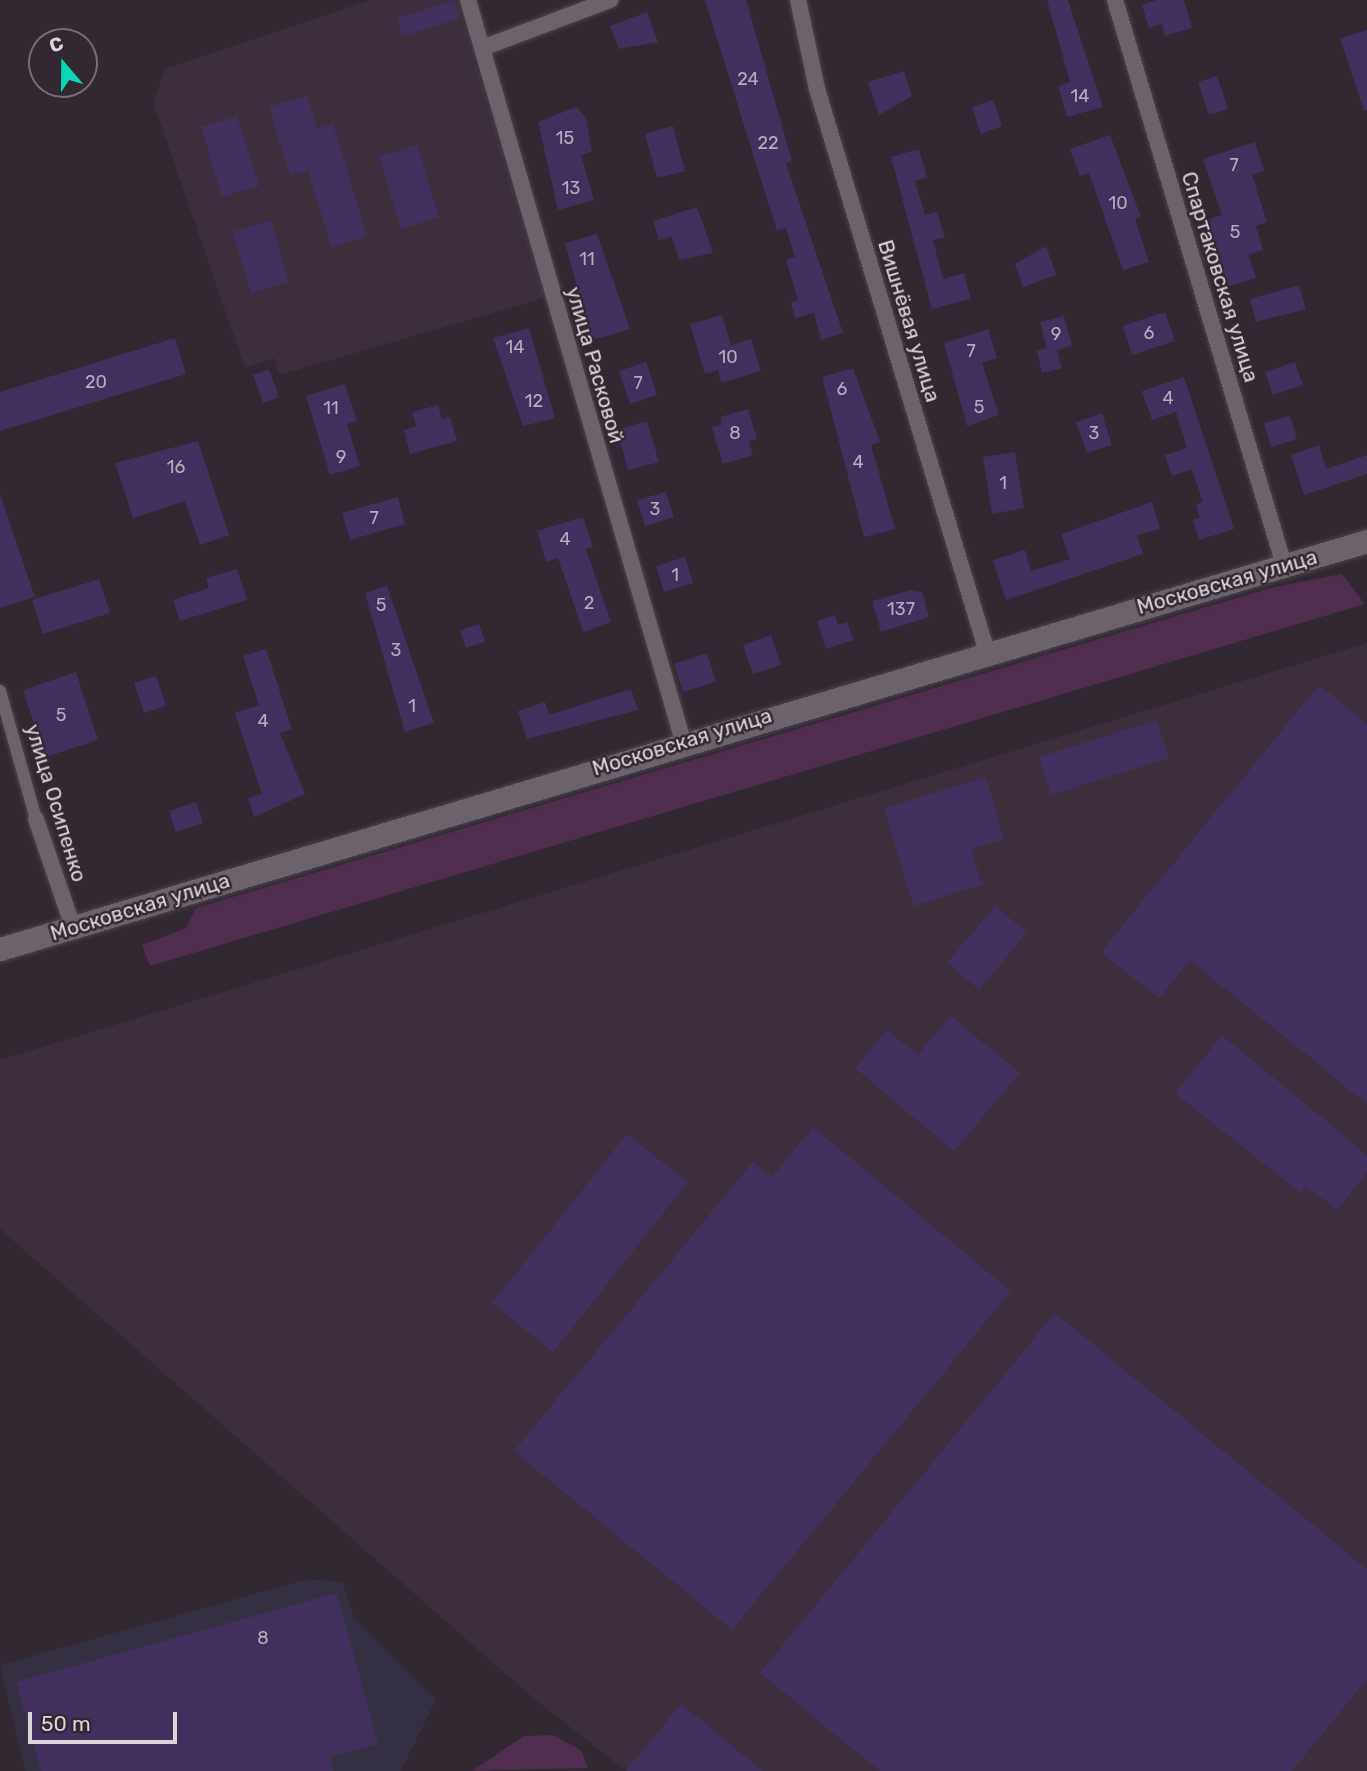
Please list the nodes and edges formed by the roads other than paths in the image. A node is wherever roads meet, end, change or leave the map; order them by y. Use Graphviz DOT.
graph roads {
  1 [pos="468,0"];
  2 [pos="610,0"];
  3 [pos="797,0"];
  4 [pos="1115,0"];
  5 [pos="485,47"];
  6 [pos="1367,541"];
  7 [pos="1284,565"];
  8 [pos="986,652"];
  9 [pos="0,691"];
  10 [pos="683,741"];
  11 [pos="36,819"];
  12 [pos="73,927"];
  13 [pos="0,949"];
  1 -- 5 [label="street, улица Расковой"];
  2 -- 5 [label="street"];
  3 -- 8 [label="street, Вишнёвая улица"];
  4 -- 7 [label="street, Спартаковская улица"];
  5 -- 10 [label="street, улица Расковой"];
  6 -- 7 [label="main road, Московская улица"];
  7 -- 8 [label="main road, Московская улица"];
  8 -- 10 [label="main road, Московская улица"];
  9 -- 11 [label="street, улица Осипенко"];
  10 -- 12 [label="main road, Московская улица"];
  11 -- 12 [label="street, улица Осипенко"];
  12 -- 13 [label="main road, Московская улица"];
}
